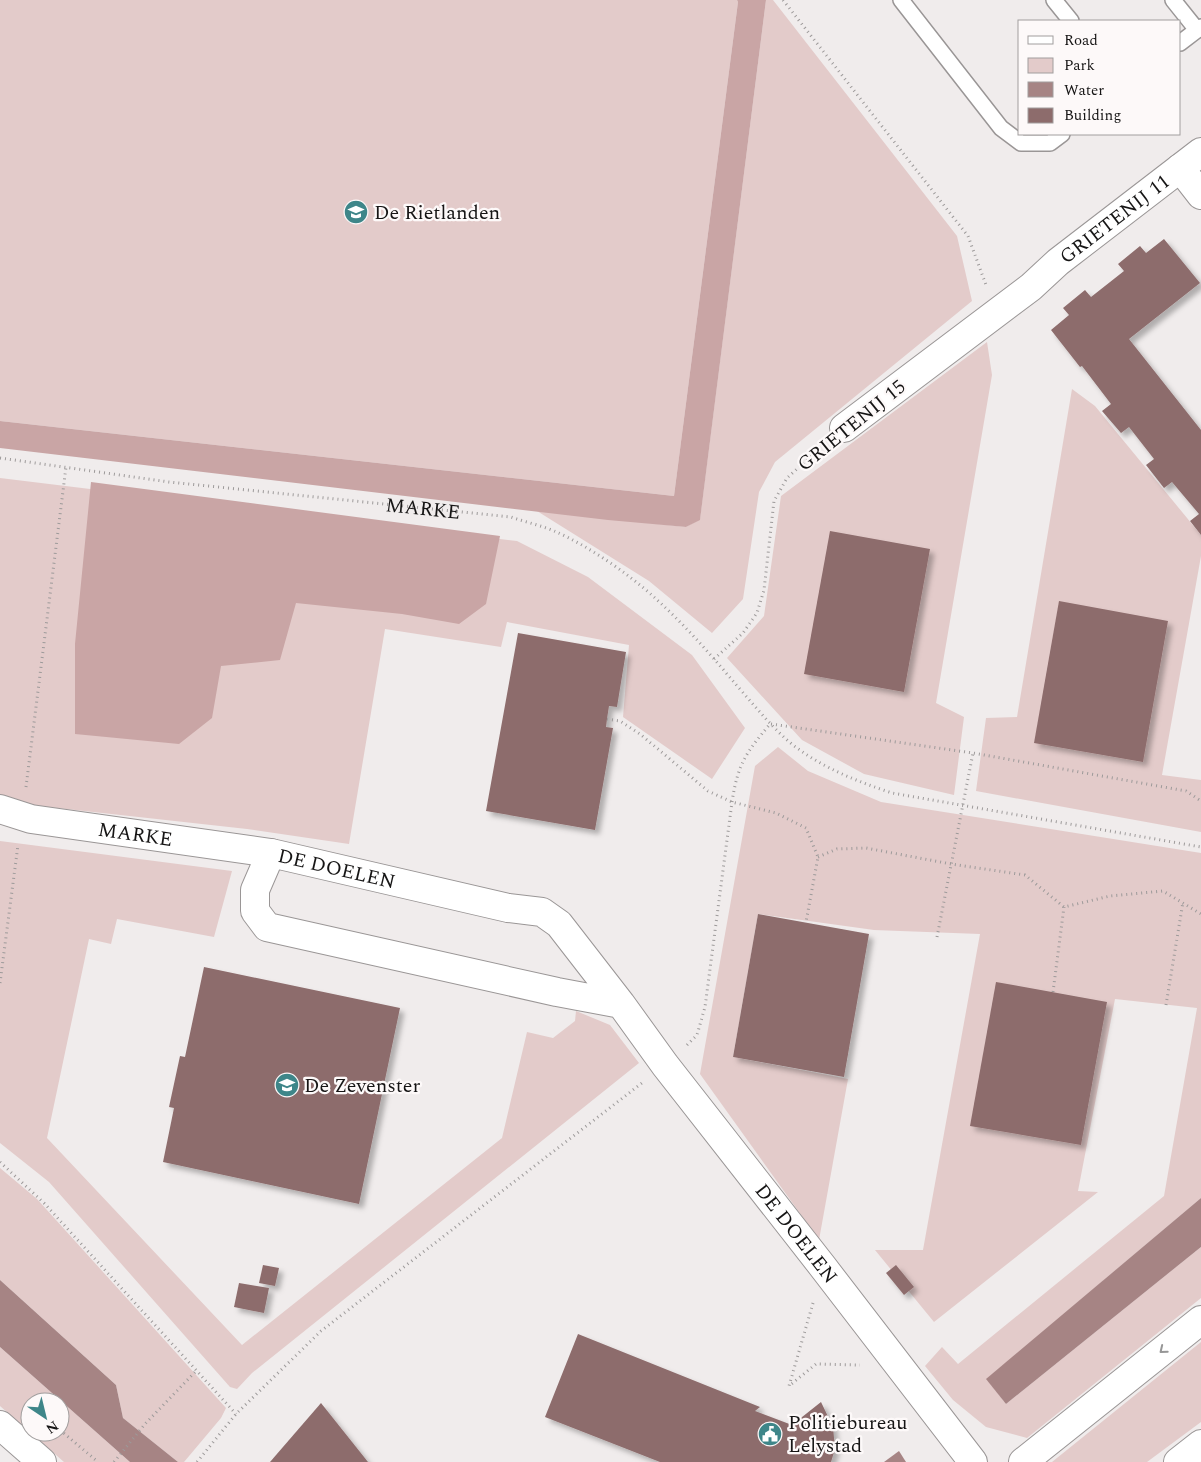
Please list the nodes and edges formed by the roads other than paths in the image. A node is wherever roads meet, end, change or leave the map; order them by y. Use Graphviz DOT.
graph roads {
  1 [pos="901,0"];
  2 [pos="1054,0"];
  3 [pos="1173,0"];
  4 [pos="1070,20"];
  5 [pos="1199,29"];
  6 [pos="1181,42"];
  7 [pos="1061,135"];
  8 [pos="1191,160"];
  9 [pos="1201,195"];
  10 [pos="1031,287"];
  11 [pos="844,428"];
  12 [pos="11,813"];
  13 [pos="272,853"];
  14 [pos="621,1004"];
  15 [pos="1201,1320"];
  16 [pos="0,1425"];
  17 [pos="1201,1444"];
  18 [pos="42,1462"];
  19 [pos="973,1462"];
  20 [pos="1024,1462"];
  21 [pos="1178,1462"];
  1 -- 7 [label="lane"];
  2 -- 4 [label="lane"];
  3 -- 5 [label="lane"];
  5 -- 6 [label="lane"];
  8 -- 9 [label="street"];
  8 -- 10 [label="street, GRIETENIJ 11"];
  10 -- 11 [label="street, GRIETENIJ 15"];
  12 -- 13 [label="street, MARKE"];
  13 -- 14 [label="street, DE DOELEN"];
  13 -- 14 [label="street, DE DOELEN"];
  14 -- 19 [label="street, DE DOELEN"];
  15 -- 20 [label="street, one-way"];
  16 -- 18 [label="street"];
  17 -- 21 [label="street"];
}
